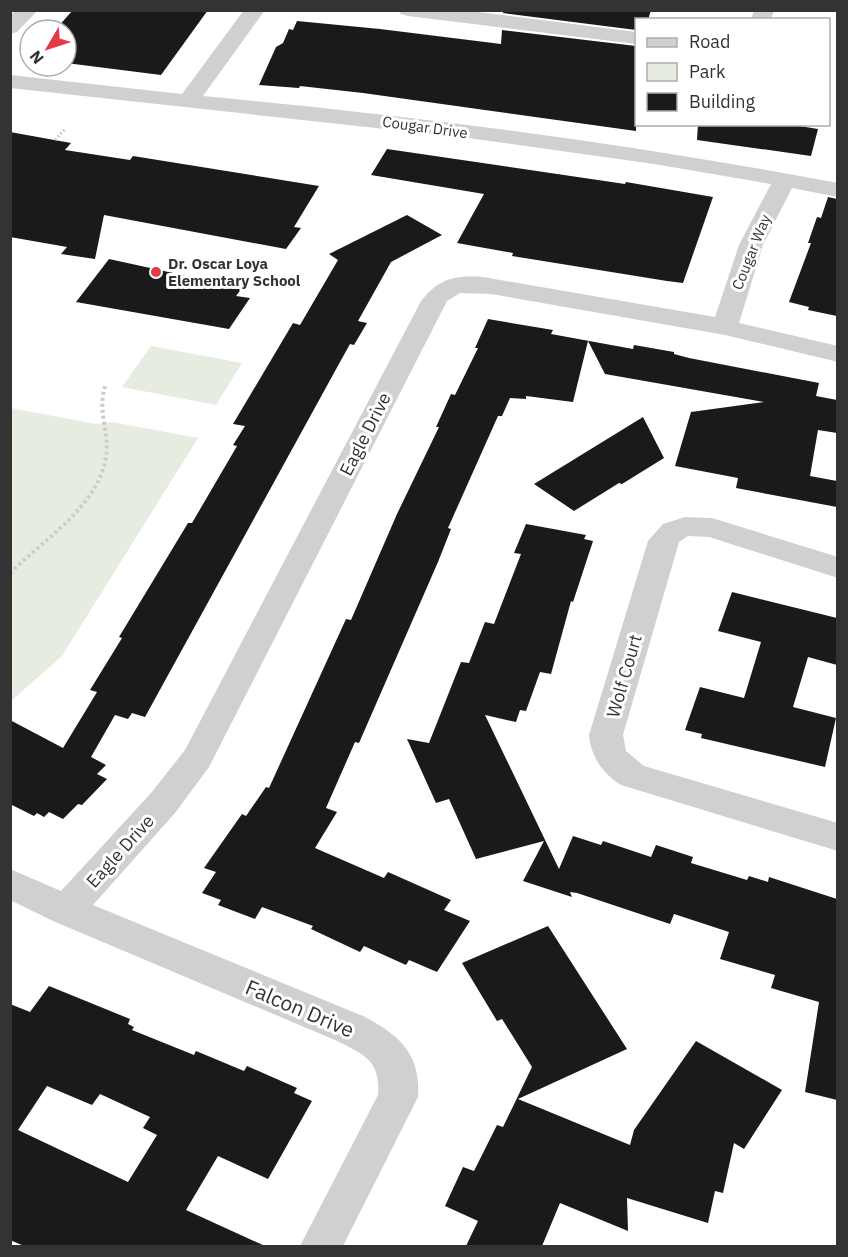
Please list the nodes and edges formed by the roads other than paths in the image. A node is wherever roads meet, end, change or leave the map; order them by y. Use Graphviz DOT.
graph roads {
  1 [pos="27,10"];
  2 [pos="255,10"];
  3 [pos="408,10"];
  4 [pos="10,28"];
  5 [pos="635,38"];
  6 [pos="10,81"];
  7 [pos="187,102"];
  8 [pos="785,180"];
  9 [pos="837,190"];
  10 [pos="724,327"];
  11 [pos="837,354"];
  12 [pos="837,568"];
  13 [pos="837,837"];
  14 [pos="10,883"];
  15 [pos="66,910"];
  16 [pos="321,1246"];
  1 -- 4 [label="street"];
  2 -- 7 [label="street"];
  3 -- 5 [label="street"];
  6 -- 7 [label="street, Cougar Drive"];
  7 -- 8 [label="street, Cougar Drive"];
  8 -- 9 [label="street, Cougar Drive"];
  8 -- 10 [label="street, Cougar Way"];
  10 -- 11 [label="street, Eagle Drive"];
  10 -- 15 [label="street, Eagle Drive"];
  12 -- 13 [label="street, Wolf Court"];
  14 -- 15 [label="street, Falcon Drive"];
  15 -- 16 [label="street, Falcon Drive"];
}
